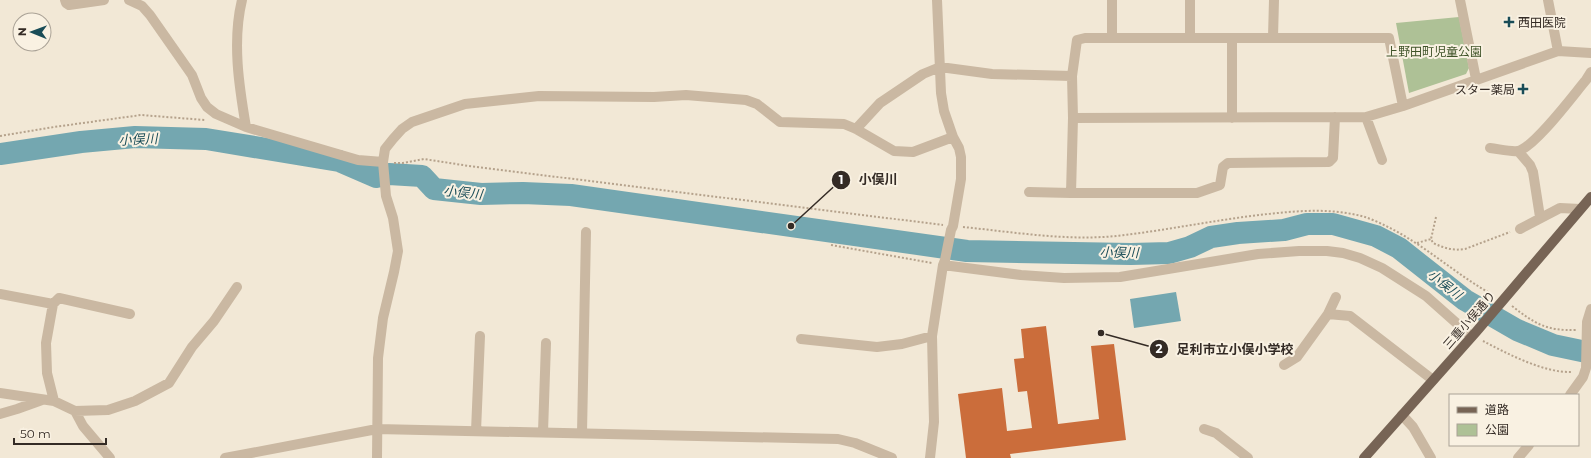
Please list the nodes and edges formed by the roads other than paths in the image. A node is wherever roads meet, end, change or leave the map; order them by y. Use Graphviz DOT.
graph roads {
  1 [pos="65,0"];
  2 [pos="104,0"];
  3 [pos="129,0"];
  4 [pos="242,0"];
  5 [pos="937,0"];
  6 [pos="1112,0"];
  7 [pos="1190,0"];
  8 [pos="1274,0"];
  9 [pos="1460,0"];
  10 [pos="1548,0"];
  11 [pos="1112,37"];
  12 [pos="1190,37"];
  13 [pos="1273,37"];
  14 [pos="1232,38"];
  15 [pos="1558,51"];
  16 [pos="1591,53"];
  17 [pos="940,67"];
  18 [pos="1591,72"];
  19 [pos="1072,76"];
  20 [pos="1476,79"];
  21 [pos="1403,106"];
  22 [pos="1335,117"];
  23 [pos="1366,117"];
  24 [pos="1073,118"];
  25 [pos="1232,118"];
  26 [pos="246,127"];
  27 [pos="856,129"];
  28 [pos="953,137"];
  29 [pos="1490,148"];
  30 [pos="1518,151"];
  31 [pos="1382,160"];
  32 [pos="383,164"];
  33 [pos="1029,192"];
  34 [pos="1070,193"];
  35 [pos="1591,197"];
  36 [pos="1580,210"];
  37 [pos="1540,217"];
  38 [pos="1520,229"];
  39 [pos="586,232"];
  40 [pos="944,263"];
  41 [pos="237,287"];
  42 [pos="0,294"];
  43 [pos="1336,297"];
  44 [pos="53,304"];
  45 [pos="1591,309"];
  46 [pos="130,314"];
  47 [pos="1328,314"];
  48 [pos="1474,334"];
  49 [pos="480,336"];
  50 [pos="932,336"];
  51 [pos="801,339"];
  52 [pos="546,343"];
  53 [pos="1284,365"];
  54 [pos="1433,380"];
  55 [pos="0,393"];
  56 [pos="1571,394"];
  57 [pos="42,399"];
  58 [pos="54,401"];
  59 [pos="75,411"];
  60 [pos="0,414"];
  61 [pos="1402,416"];
  62 [pos="377,429"];
  63 [pos="1204,430"];
  64 [pos="476,431"];
  65 [pos="543,432"];
  66 [pos="582,433"];
  67 [pos="1528,446"];
  68 [pos="110,458"];
  69 [pos="225,458"];
  70 [pos="377,458"];
  71 [pos="892,458"];
  72 [pos="930,458"];
  73 [pos="1248,458"];
  74 [pos="1364,458"];
  75 [pos="1431,458"];
  76 [pos="1518,458"];
  1 -- 2 [label="street"];
  3 -- 26 [label="street"];
  4 -- 26 [label="street"];
  5 -- 17 [label="street"];
  6 -- 11 [label="street"];
  7 -- 12 [label="street"];
  8 -- 13 [label="street"];
  9 -- 20 [label="street"];
  10 -- 15 [label="street"];
  11 -- 12 [label="street"];
  11 -- 19 [label="street"];
  12 -- 14 [label="street"];
  13 -- 14 [label="street"];
  13 -- 21 [label="street"];
  14 -- 25 [label="street"];
  15 -- 16 [label="street"];
  15 -- 20 [label="street"];
  17 -- 19 [label="street"];
  17 -- 27 [label="street"];
  17 -- 28 [label="street"];
  18 -- 30 [label="street"];
  19 -- 24 [label="street"];
  20 -- 21 [label="street"];
  21 -- 23 [label="street"];
  22 -- 23 [label="street"];
  22 -- 25 [label="street"];
  22 -- 34 [label="street"];
  23 -- 31 [label="street"];
  24 -- 25 [label="street"];
  24 -- 34 [label="street"];
  26 -- 32 [label="street"];
  27 -- 28 [label="street"];
  27 -- 32 [label="street"];
  28 -- 40 [label="street"];
  29 -- 30 [label="street"];
  30 -- 37 [label="street"];
  32 -- 62 [label="street"];
  33 -- 34 [label="street"];
  35 -- 36 [label="main road, 三重小俣通り"];
  36 -- 37 [label="street"];
  36 -- 48 [label="main road, 三重小俣通り"];
  37 -- 38 [label="street"];
  39 -- 66 [label="street"];
  40 -- 48 [label="street"];
  40 -- 50 [label="street"];
  41 -- 59 [label="street"];
  42 -- 44 [label="street"];
  43 -- 47 [label="street"];
  44 -- 46 [label="street"];
  44 -- 58 [label="street"];
  45 -- 56 [label="street"];
  47 -- 53 [label="street"];
  47 -- 54 [label="street"];
  48 -- 54 [label="main road, 三重小俣通り"];
  49 -- 64 [label="street"];
  50 -- 51 [label="street"];
  50 -- 72 [label="street"];
  52 -- 65 [label="street"];
  54 -- 61 [label="main road, 三重小俣通り"];
  55 -- 57 [label="street"];
  57 -- 58 [label="street"];
  57 -- 60 [label="street"];
  58 -- 59 [label="street"];
  59 -- 68 [label="street"];
  61 -- 74 [label="main road, 三重小俣通り"];
  61 -- 75 [label="street"];
  62 -- 64 [label="street"];
  62 -- 69 [label="street"];
  62 -- 70 [label="street"];
  63 -- 73 [label="street"];
  64 -- 65 [label="street"];
  65 -- 66 [label="street"];
  66 -- 71 [label="street"];
  67 -- 76 [label="street"];
}
